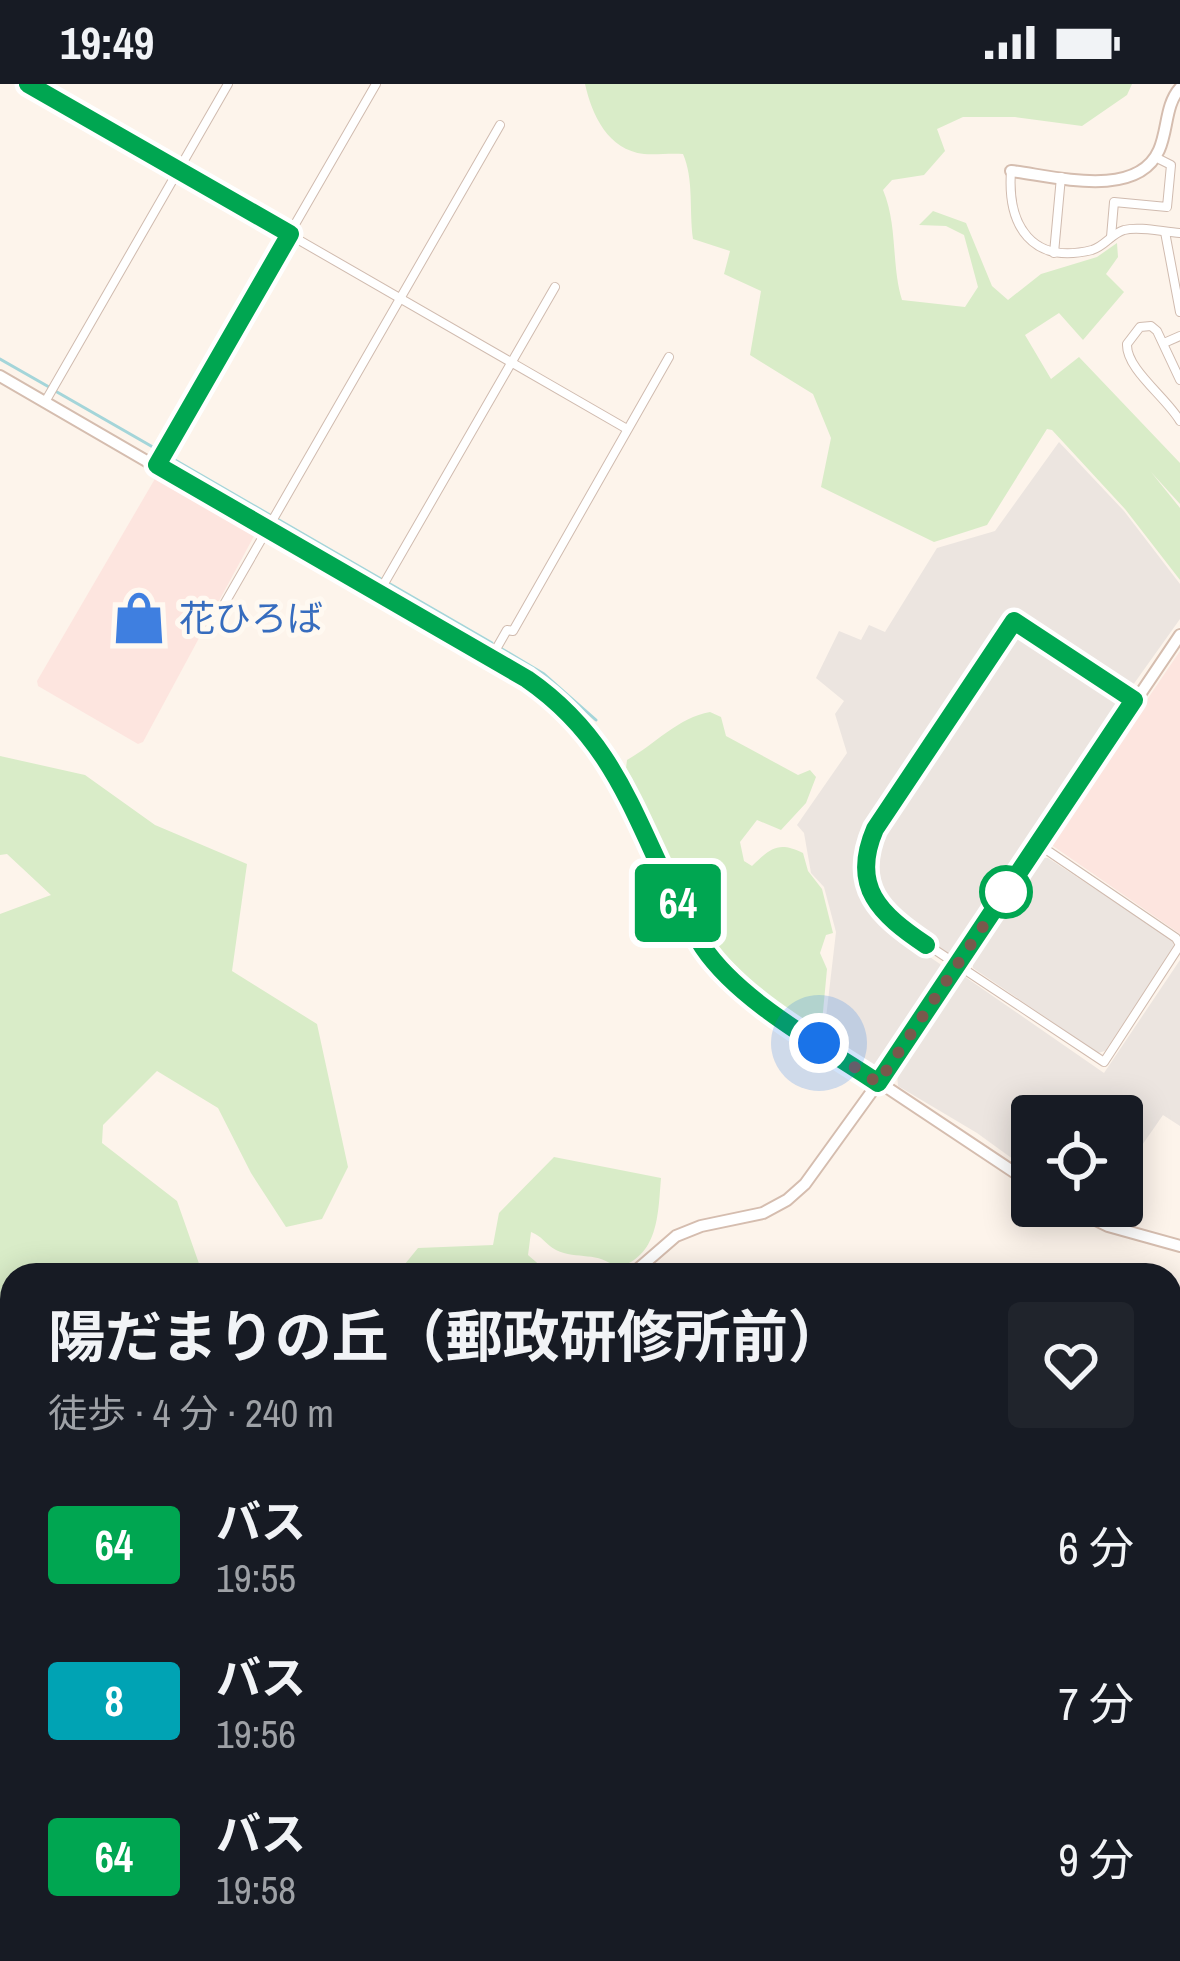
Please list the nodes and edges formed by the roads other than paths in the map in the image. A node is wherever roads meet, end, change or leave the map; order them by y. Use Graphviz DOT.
graph roads {
  1 [pos="28,84"];
  2 [pos="228,84"];
  3 [pos="376,84"];
  4 [pos="1180,88"];
  5 [pos="500,125"];
  6 [pos="1156,157"];
  7 [pos="179,171"];
  8 [pos="1011,171"];
  9 [pos="1061,176"];
  10 [pos="1166,232"];
  11 [pos="1180,233"];
  12 [pos="290,234"];
  13 [pos="1111,238"];
  14 [pos="1054,253"];
  15 [pos="555,287"];
  16 [pos="400,298"];
  17 [pos="1180,312"];
  18 [pos="1180,336"];
  19 [pos="1164,343"];
  20 [pos="669,357"];
  21 [pos="512,362"];
  22 [pos="0,376"];
  23 [pos="1180,380"];
  24 [pos="45,402"];
  25 [pos="1180,422"];
  26 [pos="627,429"];
  27 [pos="157,465"];
  28 [pos="267,529"];
  29 [pos="378,593"];
  30 [pos="206,634"];
  31 [pos="1180,635"];
  32 [pos="490,658"];
  33 [pos="1134,700"];
  34 [pos="1038,844"];
  35 [pos="957,965"];
  36 [pos="878,1083"];
  37 [pos="1011,1170"];
  38 [pos="1112,1227"];
  39 [pos="1180,1246"];
  40 [pos="644,1263"];
  1 -- 7 [label="street"];
  2 -- 7 [label="street"];
  3 -- 12 [label="street"];
  4 -- 6 [label="street"];
  5 -- 16 [label="street"];
  6 -- 9 [label="street"];
  6 -- 13 [label="street"];
  7 -- 12 [label="street"];
  7 -- 24 [label="street"];
  8 -- 9 [label="street"];
  8 -- 14 [label="street"];
  9 -- 14 [label="street"];
  10 -- 11 [label="street"];
  10 -- 13 [label="street"];
  10 -- 17 [label="street"];
  12 -- 16 [label="street"];
  12 -- 27 [label="street"];
  13 -- 14 [label="street"];
  15 -- 21 [label="street"];
  16 -- 21 [label="street"];
  16 -- 28 [label="street"];
  18 -- 19 [label="street"];
  19 -- 23 [label="street"];
  19 -- 25 [label="street"];
  20 -- 26 [label="street"];
  21 -- 26 [label="street"];
  21 -- 29 [label="street"];
  22 -- 24 [label="street"];
  24 -- 27 [label="street"];
  26 -- 32 [label="street"];
  27 -- 28 [label="street"];
  28 -- 29 [label="street"];
  28 -- 30 [label="street"];
  29 -- 32 [label="street"];
  31 -- 33 [label="street"];
  32 -- 36 [label="street"];
  33 -- 34 [label="street"];
  33 -- 35 [label="street"];
  34 -- 35 [label="street"];
  34 -- 35 [label="street"];
  35 -- 36 [label="street"];
  36 -- 37 [label="street"];
  36 -- 40 [label="street"];
  38 -- 39 [label="street"];
}
